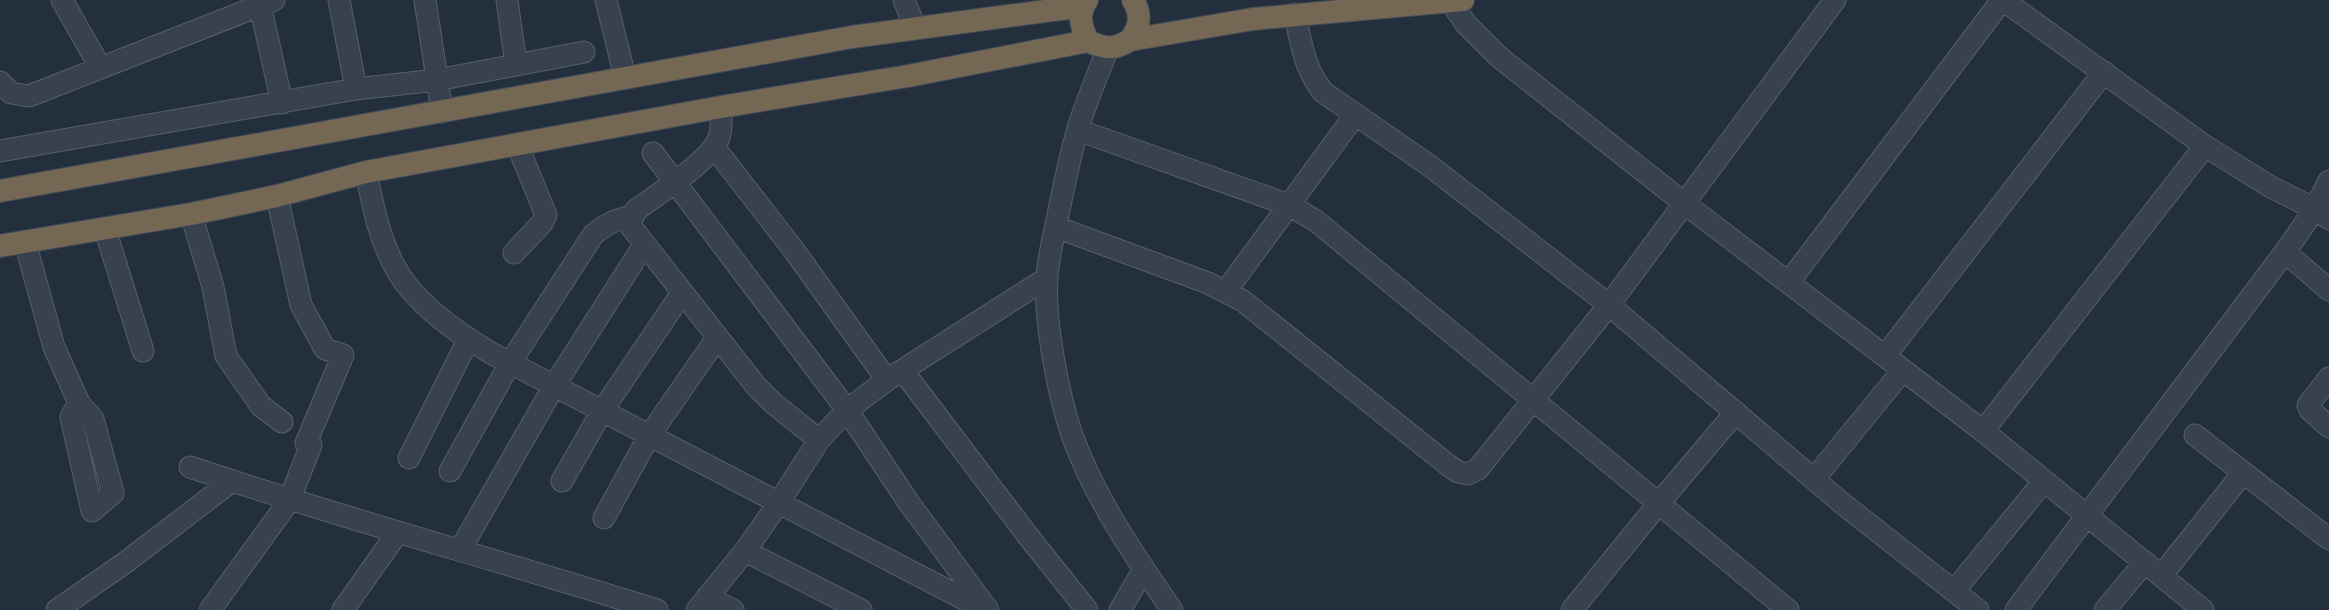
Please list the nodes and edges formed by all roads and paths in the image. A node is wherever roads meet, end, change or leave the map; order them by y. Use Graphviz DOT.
graph roads {
  1 [pos="62,0"];
  2 [pos="339,0"];
  3 [pos="425,0"];
  4 [pos="507,0"];
  5 [pos="606,0"];
  6 [pos="904,0"];
  7 [pos="1133,0"];
  8 [pos="1456,0"];
  9 [pos="1835,0"];
  10 [pos="2002,0"];
  11 [pos="267,3"];
  12 [pos="1085,3"];
  13 [pos="1295,14"];
  14 [pos="914,27"];
  15 [pos="1130,40"];
  16 [pos="1088,41"];
  17 [pos="1108,48"];
  18 [pos="584,52"];
  19 [pos="516,65"];
  20 [pos="100,67"];
  21 [pos="2104,72"];
  22 [pos="625,77"];
  23 [pos="437,80"];
  24 [pos="0,82"];
  25 [pos="356,89"];
  26 [pos="282,103"];
  27 [pos="721,107"];
  28 [pos="442,112"];
  29 [pos="1355,115"];
  30 [pos="1078,130"];
  31 [pos="517,144"];
  32 [pos="2205,146"];
  33 [pos="714,147"];
  34 [pos="0,151"];
  35 [pos="653,153"];
  36 [pos="366,172"];
  37 [pos="2329,181"];
  38 [pos="674,182"];
  39 [pos="0,191"];
  40 [pos="277,196"];
  41 [pos="1684,203"];
  42 [pos="1289,205"];
  43 [pos="191,214"];
  44 [pos="2322,214"];
  45 [pos="632,216"];
  46 [pos="1056,227"];
  47 [pos="105,229"];
  48 [pos="25,242"];
  49 [pos="644,245"];
  50 [pos="0,246"];
  51 [pos="2285,252"];
  52 [pos="514,253"];
  53 [pos="1047,278"];
  54 [pos="1789,282"];
  55 [pos="2329,290"];
  56 [pos="1226,291"];
  57 [pos="682,293"];
  58 [pos="1609,304"];
  59 [pos="717,338"];
  60 [pos="468,340"];
  61 [pos="143,351"];
  62 [pos="1885,356"];
  63 [pos="510,363"];
  64 [pos="1903,370"];
  65 [pos="895,376"];
  66 [pos="2329,378"];
  67 [pos="554,386"];
  68 [pos="1535,399"];
  69 [pos="79,403"];
  70 [pos="847,410"];
  71 [pos="602,411"];
  72 [pos="1736,412"];
  73 [pos="282,422"];
  74 [pos="2329,427"];
  75 [pos="1983,430"];
  76 [pos="2195,435"];
  77 [pos="648,436"];
  78 [pos="819,440"];
  79 [pos="409,458"];
  80 [pos="190,467"];
  81 [pos="450,471"];
  82 [pos="2243,473"];
  83 [pos="1814,479"];
  84 [pos="232,481"];
  85 [pos="562,481"];
  86 [pos="2044,482"];
  87 [pos="289,501"];
  88 [pos="1659,503"];
  89 [pos="778,504"];
  90 [pos="2088,516"];
  91 [pos="604,518"];
  92 [pos="398,532"];
  93 [pos="2329,539"];
  94 [pos="460,550"];
  95 [pos="745,550"];
  96 [pos="2145,562"];
  97 [pos="1144,569"];
  98 [pos="2162,576"];
  99 [pos="1954,591"];
  100 [pos="702,603"];
  101 [pos="1582,607"];
  102 [pos="57,610"];
  103 [pos="210,610"];
  104 [pos="343,610"];
  105 [pos="657,610"];
  106 [pos="733,610"];
  107 [pos="860,610"];
  108 [pos="987,610"];
  109 [pos="1087,610"];
  110 [pos="1120,610"];
  111 [pos="1172,610"];
  112 [pos="1788,610"];
  113 [pos="1978,610"];
  114 [pos="2016,610"];
  115 [pos="2105,610"];
  116 [pos="2203,610"];
  1 -- 20 [label="street"];
  2 -- 25 [label="street"];
  3 -- 23 [label="street"];
  4 -- 19 [label="street"];
  5 -- 22 [label="street"];
  6 -- 14 [label="street"];
  7 -- 15 [label="highway"];
  8 -- 13 [label="highway"];
  8 -- 41 [label="street"];
  9 -- 41 [label="street"];
  10 -- 21 [label="street"];
  10 -- 54 [label="street"];
  11 -- 20 [label="street"];
  11 -- 26 [label="street"];
  12 -- 14 [label="highway"];
  12 -- 16 [label="highway"];
  13 -- 15 [label="highway"];
  13 -- 29 [label="street"];
  14 -- 22 [label="highway"];
  15 -- 17 [label="highway"];
  16 -- 17 [label="highway"];
  16 -- 27 [label="highway"];
  17 -- 30 [label="street"];
  18 -- 19 [label="street"];
  19 -- 23 [label="street"];
  20 -- 24 [label="street"];
  21 -- 32 [label="street"];
  21 -- 62 [label="street"];
  22 -- 28 [label="highway"];
  23 -- 25 [label="street"];
  23 -- 28 [label="street"];
  25 -- 26 [label="street"];
  26 -- 34 [label="street"];
  27 -- 31 [label="highway"];
  27 -- 33 [label="street"];
  28 -- 39 [label="highway"];
  29 -- 42 [label="street"];
  29 -- 58 [label="street"];
  30 -- 42 [label="street"];
  30 -- 46 [label="street"];
  31 -- 36 [label="highway"];
  31 -- 52 [label="street"];
  32 -- 44 [label="street"];
  32 -- 75 [label="street"];
  33 -- 38 [label="street"];
  33 -- 65 [label="street"];
  35 -- 38 [label="street"];
  36 -- 40 [label="highway"];
  36 -- 60 [label="street"];
  37 -- 44 [label="street"];
  38 -- 45 [label="street"];
  38 -- 70 [label="street"];
  40 -- 43 [label="highway"];
  40 -- 87 [label="street"];
  41 -- 54 [label="street"];
  41 -- 58 [label="street"];
  42 -- 56 [label="street"];
  42 -- 68 [label="street"];
  43 -- 47 [label="highway"];
  43 -- 73 [label="street"];
  44 -- 51 [label="street"];
  45 -- 49 [label="street"];
  45 -- 63 [label="street"];
  46 -- 53 [label="street"];
  46 -- 56 [label="street"];
  47 -- 48 [label="highway"];
  47 -- 61 [label="street"];
  48 -- 50 [label="highway"];
  48 -- 69 [label="street"];
  49 -- 57 [label="street"];
  49 -- 67 [label="street"];
  51 -- 55 [label="street"];
  51 -- 90 [label="street"];
  53 -- 65 [label="street"];
  53 -- 97 [label="street"];
  54 -- 62 [label="street"];
  56 -- 68 [label="street"];
  57 -- 59 [label="street"];
  57 -- 71 [label="street"];
  58 -- 68 [label="street"];
  58 -- 72 [label="street"];
  59 -- 77 [label="street"];
  59 -- 78 [label="street"];
  60 -- 63 [label="street"];
  60 -- 79 [label="street"];
  62 -- 64 [label="street"];
  63 -- 67 [label="street"];
  63 -- 81 [label="street"];
  64 -- 75 [label="street"];
  64 -- 83 [label="street"];
  65 -- 70 [label="street"];
  65 -- 109 [label="street"];
  66 -- 74 [label="street"];
  67 -- 71 [label="street"];
  67 -- 94 [label="street"];
  68 -- 88 [label="street"];
  70 -- 78 [label="street"];
  70 -- 108 [label="street"];
  71 -- 77 [label="street"];
  71 -- 85 [label="street"];
  72 -- 83 [label="street"];
  72 -- 88 [label="street"];
  75 -- 86 [label="street"];
  76 -- 82 [label="street"];
  77 -- 89 [label="street"];
  77 -- 91 [label="street"];
  78 -- 89 [label="street"];
  80 -- 84 [label="street"];
  82 -- 93 [label="street"];
  82 -- 98 [label="street"];
  83 -- 99 [label="street"];
  84 -- 87 [label="street"];
  84 -- 102 [label="street"];
  86 -- 90 [label="street"];
  86 -- 99 [label="street"];
  87 -- 92 [label="street"];
  87 -- 103 [label="street"];
  88 -- 101 [label="street"];
  88 -- 112 [label="street"];
  89 -- 95 [label="street"];
  89 -- 108 [label="street"];
  90 -- 96 [label="street"];
  90 -- 114 [label="street"];
  92 -- 94 [label="street"];
  92 -- 104 [label="street"];
  94 -- 105 [label="street"];
  95 -- 100 [label="street"];
  95 -- 107 [label="street"];
  96 -- 98 [label="street"];
  96 -- 115 [label="street"];
  97 -- 110 [label="street"];
  97 -- 111 [label="street"];
  98 -- 116 [label="street"];
  99 -- 113 [label="street"];
  100 -- 106 [label="street"];
}
